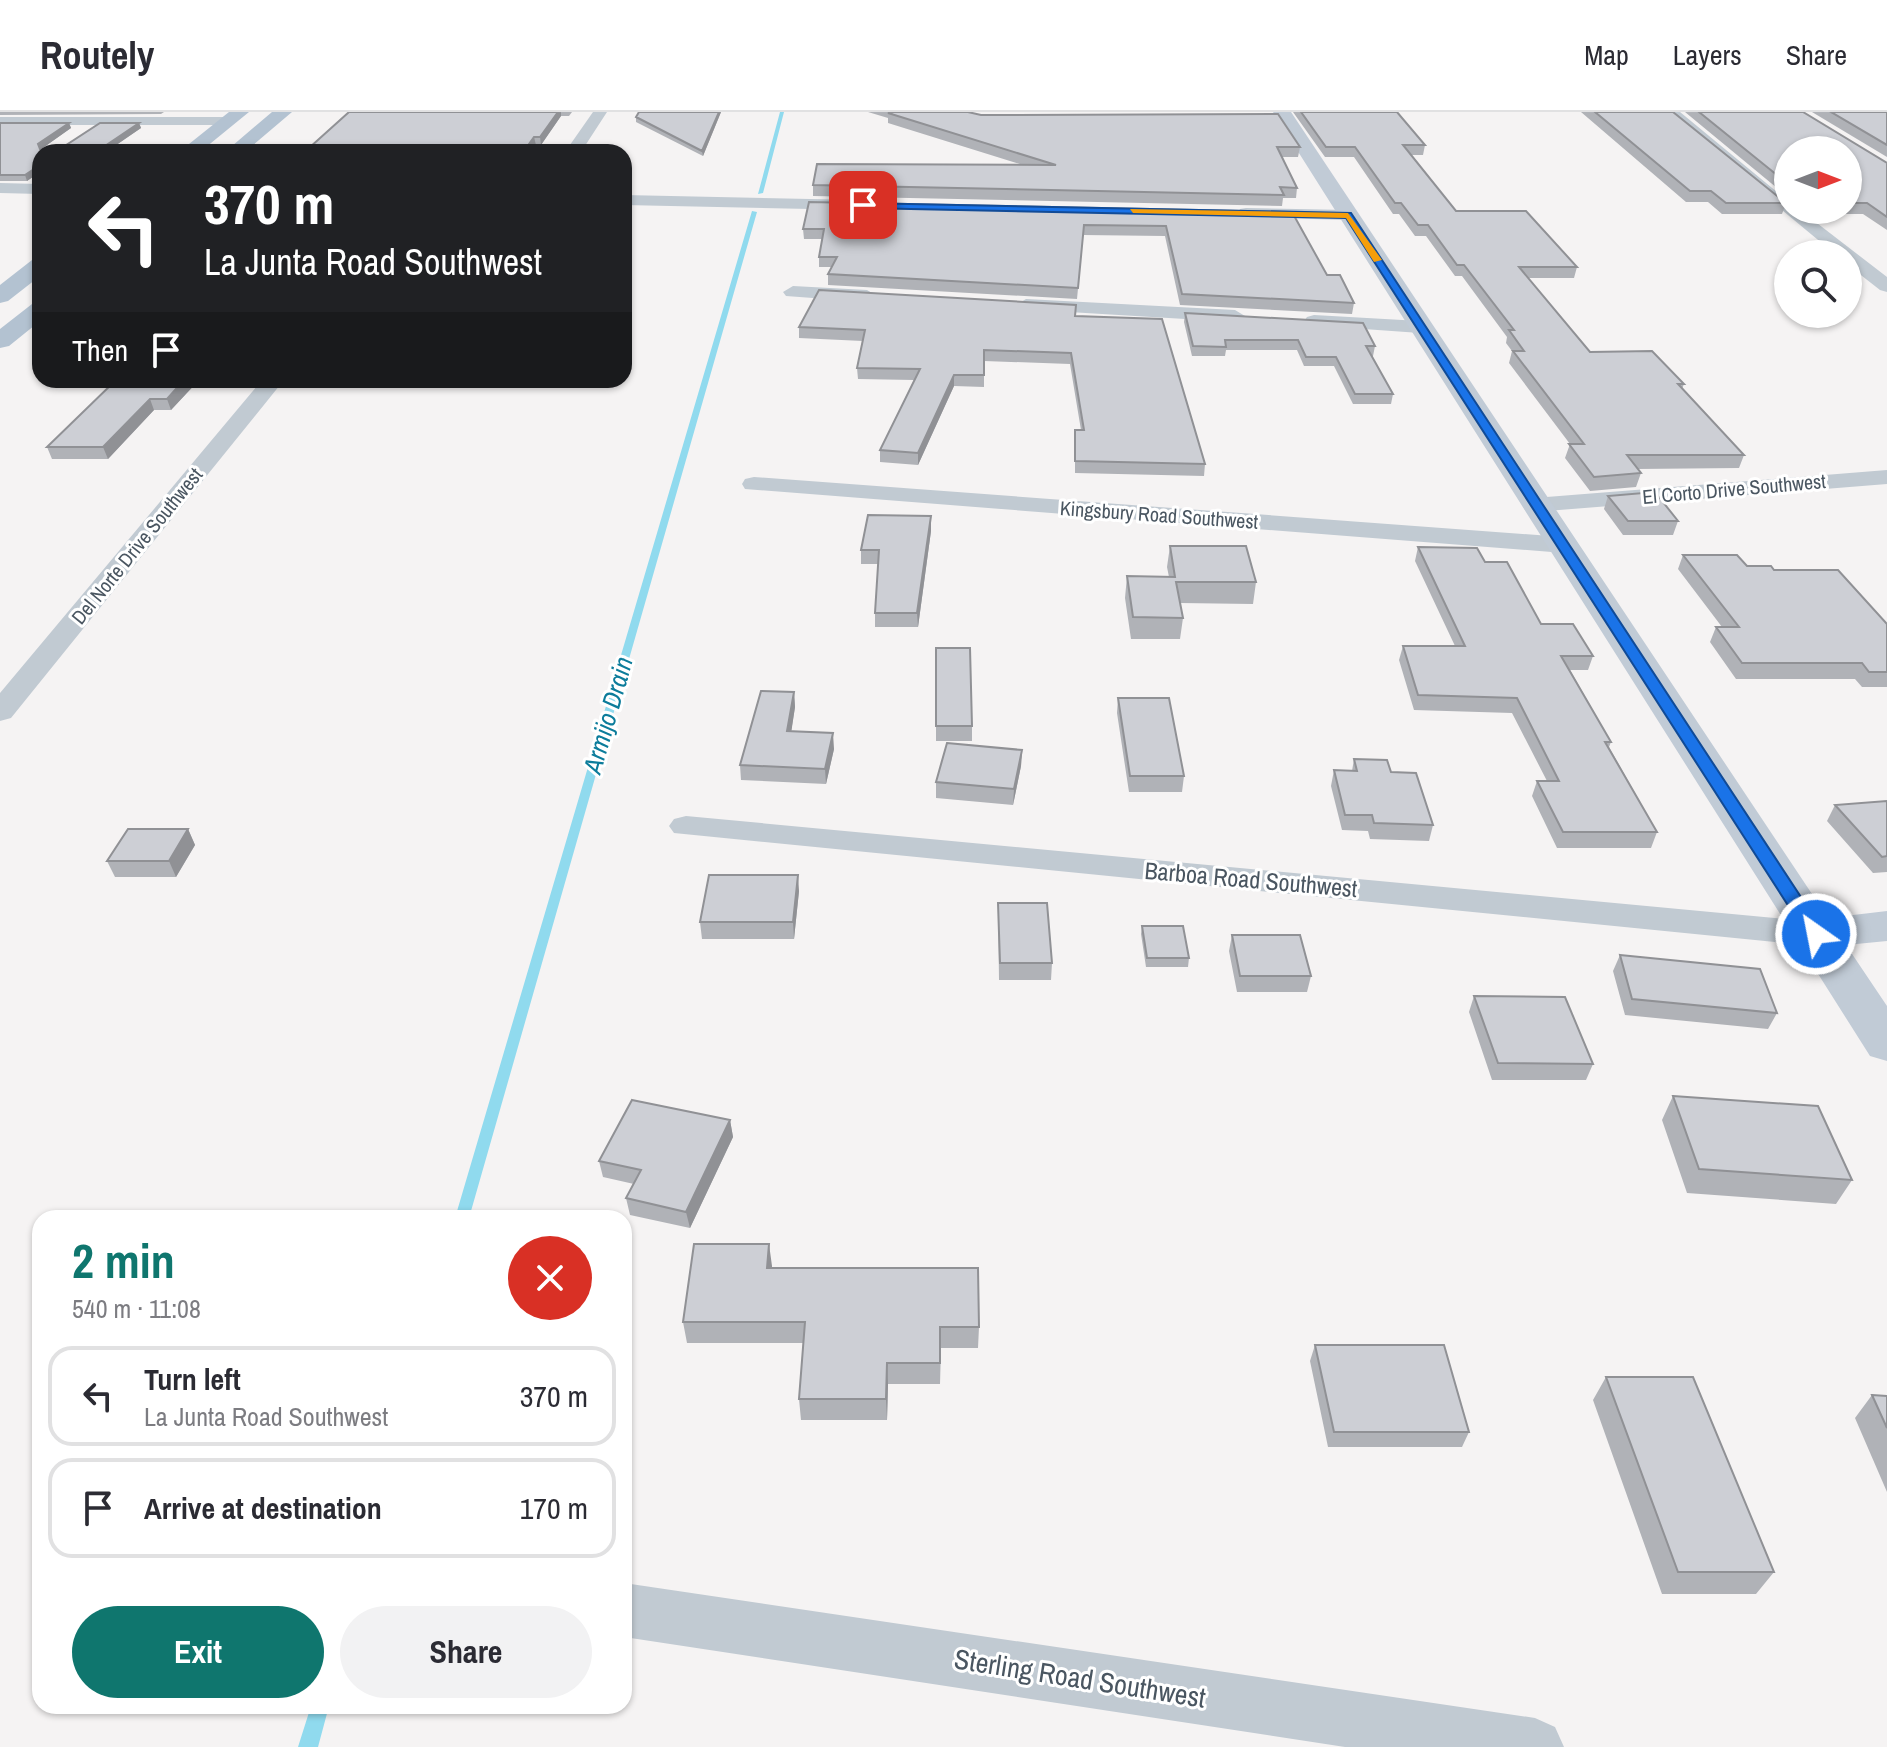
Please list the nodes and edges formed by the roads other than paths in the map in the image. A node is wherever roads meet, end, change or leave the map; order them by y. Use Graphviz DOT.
graph roads {
  1 [pos="23,112"];
  2 [pos="283,112"];
  3 [pos="600,112"];
  4 [pos="1671,112"];
  5 [pos="1280,115"];
  6 [pos="235,116"];
  7 [pos="170,117"];
  8 [pos="98,121"];
  9 [pos="3,122"];
  10 [pos="74,136"];
  11 [pos="198,144"];
  12 [pos="244,144"];
  13 [pos="578,144"];
  14 [pos="0,188"];
  15 [pos="32,189"];
  16 [pos="1774,198"];
  17 [pos="632,200"];
  18 [pos="881,205"];
  19 [pos="1223,213"];
  20 [pos="1348,215"];
  21 [pos="1807,224"];
  22 [pos="1828,240"];
  23 [pos="1862,267"];
  24 [pos="32,271"];
  25 [pos="1887,286"];
  26 [pos="793,292"];
  27 [pos="0,296"];
  28 [pos="887,297"];
  29 [pos="1012,304"];
  30 [pos="32,315"];
  31 [pos="1248,317"];
  32 [pos="1295,320"];
  33 [pos="1420,327"];
  34 [pos="0,341"];
  35 [pos="266,388"];
  36 [pos="1887,477"];
  37 [pos="754,484"];
  38 [pos="1534,505"];
  39 [pos="1564,545"];
  40 [pos="0,712"];
  41 [pos="686,826"];
  42 [pos="1887,926"];
  43 [pos="1816,934"];
  44 [pos="1887,1044"];
  45 [pos="632,1611"];
  46 [pos="1535,1747"];
  1 -- 9 [label="street"];
  2 -- 12 [label="main road"];
  3 -- 13 [label="street"];
  4 -- 16 [label="street"];
  5 -- 20 [label="street"];
  6 -- 7 [label="street"];
  6 -- 11 [label="main road"];
  7 -- 8 [label="street"];
  8 -- 9 [label="street"];
  8 -- 10 [label="street"];
  14 -- 15 [label="street"];
  17 -- 18 [label="street"];
  19 -- 20 [label="street"];
  20 -- 33 [label="street"];
  21 -- 22 [label="street"];
  23 -- 25 [label="street"];
  24 -- 27 [label="main road"];
  26 -- 28 [label="street"];
  29 -- 31 [label="street"];
  30 -- 34 [label="main road"];
  32 -- 33 [label="street"];
  33 -- 38 [label="street"];
  35 -- 40 [label="street, Del Norte Drive Southwest"];
  36 -- 38 [label="street, El Corto Drive Southwest"];
  37 -- 39 [label="street, Kingsbury Road Southwest"];
  38 -- 39 [label="street"];
  39 -- 43 [label="street"];
  41 -- 43 [label="street, Barboa Road Southwest"];
  42 -- 43 [label="street"];
  43 -- 44 [label="street"];
  45 -- 46 [label="street, Sterling Road Southwest"];
}
